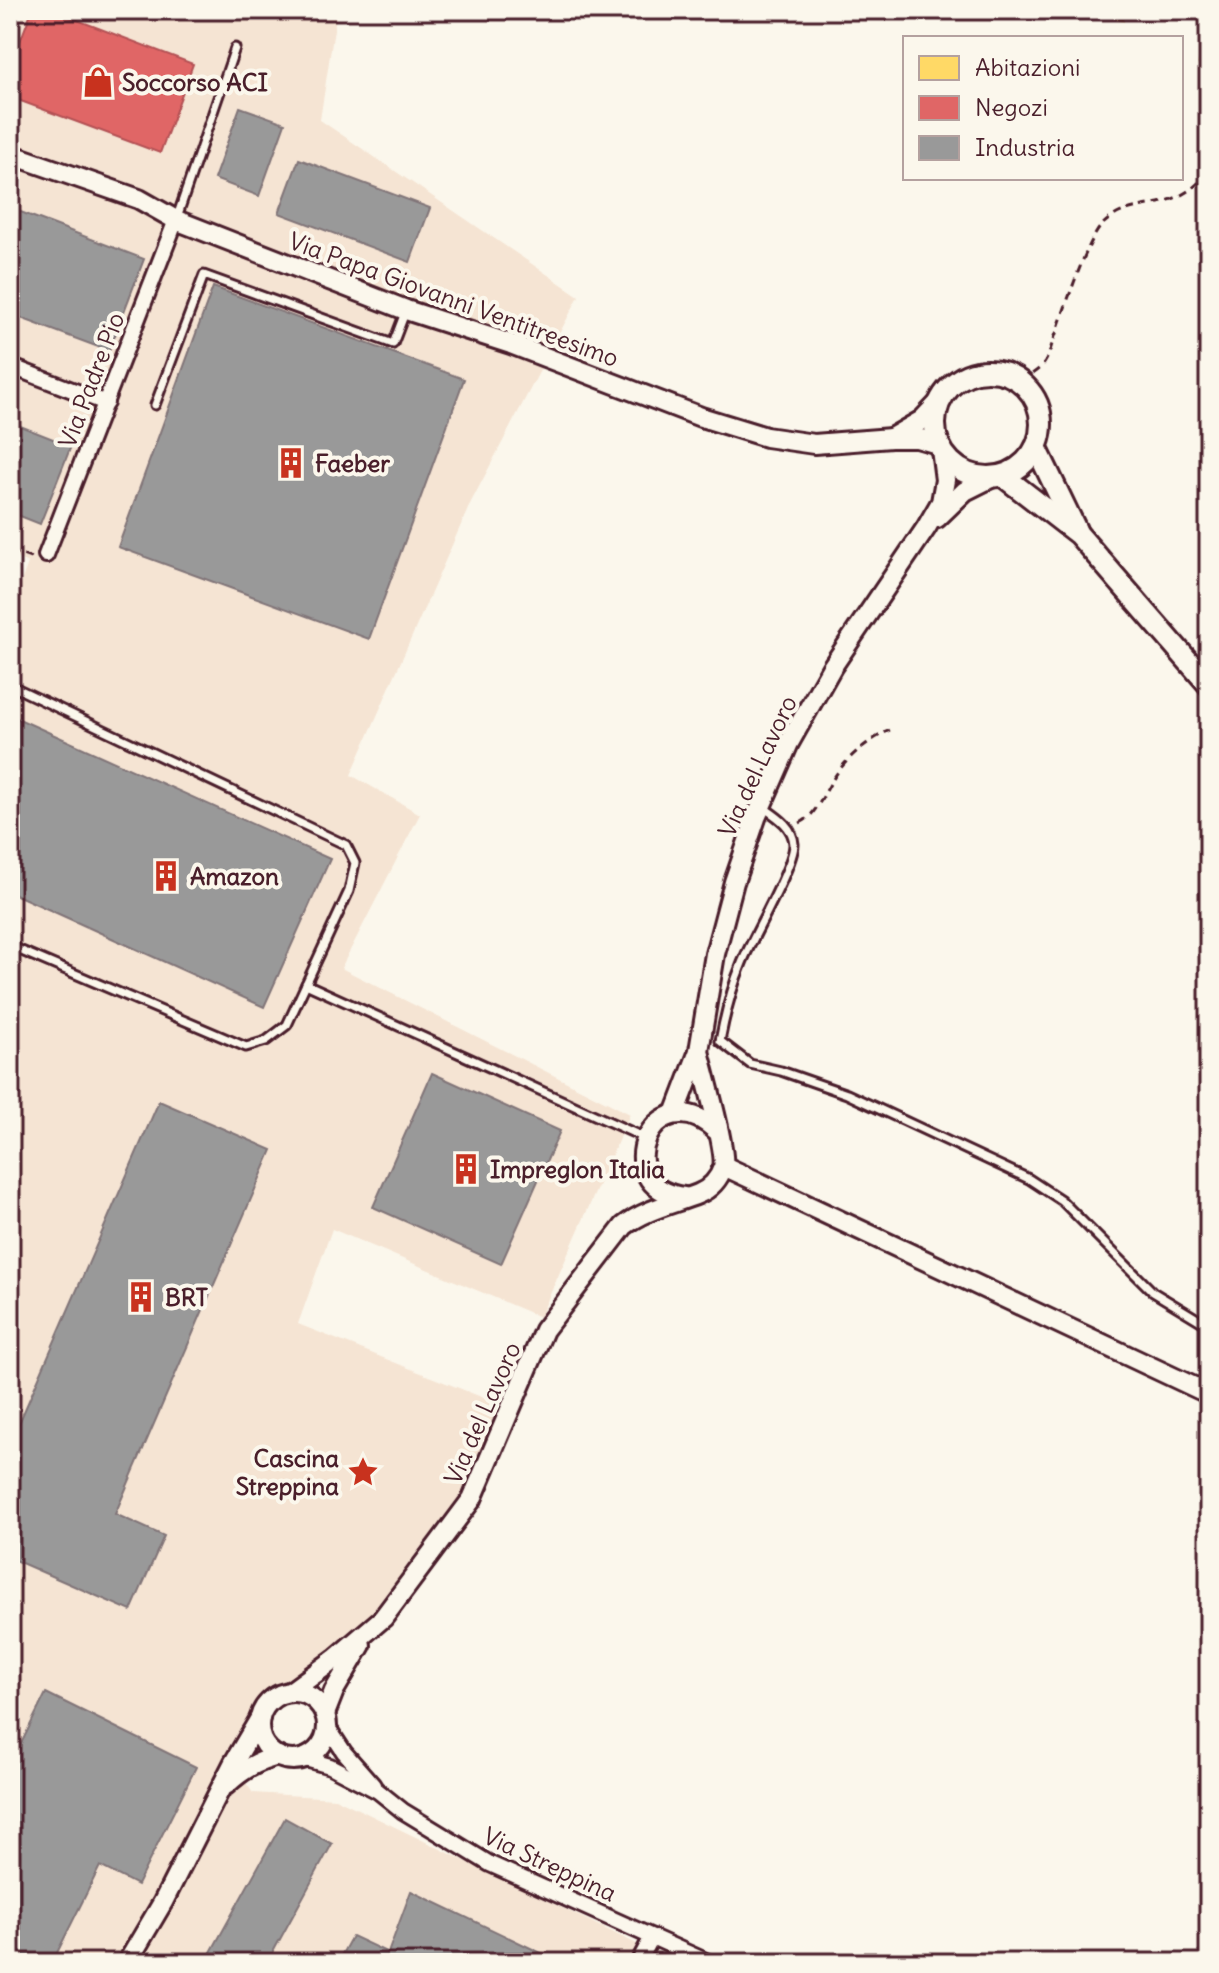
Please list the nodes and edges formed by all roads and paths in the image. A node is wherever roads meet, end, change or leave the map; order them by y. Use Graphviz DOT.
graph roads {
  1 [pos="13,10"];
  2 [pos="10,19"];
  3 [pos="235,48"];
  4 [pos="10,154"];
  5 [pos="1209,171"];
  6 [pos="176,220"];
  7 [pos="406,310"];
  8 [pos="10,366"];
  9 [pos="1021,382"];
  10 [pos="940,401"];
  11 [pos="106,403"];
  12 [pos="155,405"];
  13 [pos="891,438"];
  14 [pos="940,446"];
  15 [pos="1036,447"];
  16 [pos="997,477"];
  17 [pos="926,528"];
  18 [pos="1078,534"];
  19 [pos="10,551"];
  20 [pos="46,555"];
  21 [pos="1209,685"];
  22 [pos="10,691"];
  23 [pos="890,730"];
  24 [pos="761,806"];
  25 [pos="785,824"];
  26 [pos="10,946"];
  27 [pos="306,984"];
  28 [pos="720,1041"];
  29 [pos="700,1047"];
  30 [pos="675,1114"];
  31 [pos="717,1131"];
  32 [pos="645,1138"];
  33 [pos="724,1166"];
  34 [pos="649,1179"];
  35 [pos="684,1197"];
  36 [pos="636,1217"];
  37 [pos="1209,1326"];
  38 [pos="1209,1394"];
  39 [pos="372,1629"];
  40 [pos="290,1692"];
  41 [pos="260,1718"];
  42 [pos="326,1720"];
  43 [pos="278,1756"];
  44 [pos="302,1758"];
  45 [pos="221,1789"];
  46 [pos="378,1791"];
  47 [pos="652,1937"];
  48 [pos="127,1963"];
  49 [pos="638,1963"];
  50 [pos="710,1963"];
  1 -- 2 [label="lane"];
  3 -- 6 [label="lane"];
  4 -- 6 [label="street, Via Papa Giovanni Ventitreesimo"];
  5 -- 9 [label="path"];
  6 -- 7 [label="street, Via Papa Giovanni Ventitreesimo"];
  6 -- 11 [label="street, Via Padre Pio"];
  7 -- 12 [label="lane"];
  7 -- 13 [label="street, Via Papa Giovanni Ventitreesimo"];
  8 -- 11 [label="street"];
  9 -- 10 [label="main road"];
  9 -- 15 [label="main road"];
  10 -- 13 [label="street, Via Papa Giovanni Ventitreesimo"];
  10 -- 14 [label="main road"];
  11 -- 20 [label="street, Via Padre Pio"];
  13 -- 14 [label="street, Via Papa Giovanni Ventitreesimo"];
  14 -- 16 [label="main road"];
  14 -- 17 [label="street, Via del Lavoro"];
  15 -- 16 [label="main road"];
  15 -- 18 [label="main road"];
  16 -- 17 [label="street, Via del Lavoro"];
  16 -- 18 [label="main road"];
  17 -- 24 [label="street, Via del Lavoro"];
  18 -- 21 [label="main road"];
  19 -- 20 [label="path"];
  22 -- 27 [label="lane"];
  23 -- 25 [label="path"];
  24 -- 25 [label="lane"];
  24 -- 29 [label="street, Via del Lavoro"];
  25 -- 28 [label="lane"];
  26 -- 27 [label="lane"];
  27 -- 32 [label="lane"];
  28 -- 29 [label="lane"];
  28 -- 37 [label="lane"];
  29 -- 30 [label="street, Via del Lavoro"];
  29 -- 31 [label="street, Via del Lavoro"];
  30 -- 31 [label="street"];
  30 -- 32 [label="street"];
  31 -- 33 [label="street, Via del Lavoro"];
  32 -- 34 [label="street, Via del Lavoro"];
  33 -- 35 [label="street, Via del Lavoro"];
  33 -- 38 [label="street"];
  34 -- 35 [label="street"];
  34 -- 36 [label="street, Via del Lavoro"];
  35 -- 36 [label="street, Via del Lavoro"];
  36 -- 39 [label="street, Via del Lavoro"];
  39 -- 40 [label="street, Via del Lavoro"];
  39 -- 42 [label="street, Via del Lavoro"];
  40 -- 41 [label="street, Via del Lavoro"];
  40 -- 42 [label="street"];
  41 -- 43 [label="street"];
  41 -- 45 [label="street, Via del Lavoro"];
  42 -- 44 [label="street, Via del Lavoro"];
  42 -- 46 [label="street, Via Streppina"];
  43 -- 44 [label="street, Via del Lavoro"];
  43 -- 45 [label="street, Via del Lavoro"];
  44 -- 46 [label="street, Via Streppina"];
  45 -- 48 [label="street, Via del Lavoro"];
  46 -- 47 [label="street, Via Streppina"];
  47 -- 49 [label="street"];
  47 -- 50 [label="street, Via Streppina"];
}
